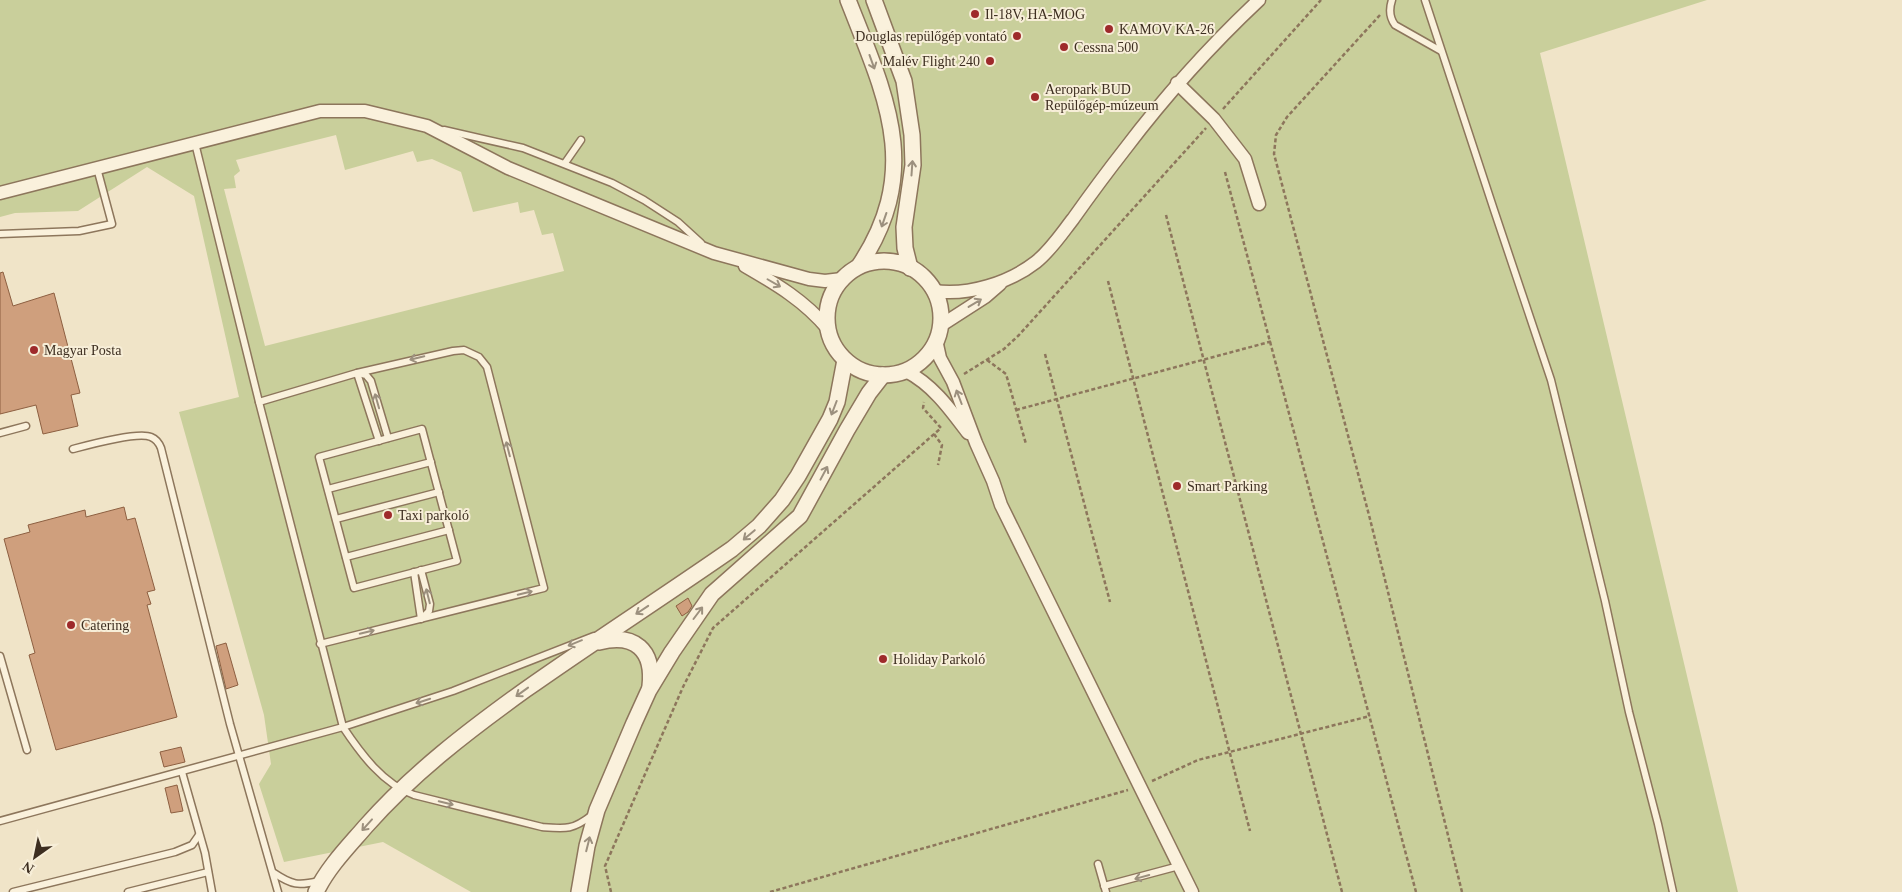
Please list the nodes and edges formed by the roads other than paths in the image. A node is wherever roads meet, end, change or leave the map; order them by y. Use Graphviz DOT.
graph roads {
  1 [pos="848,0"];
  2 [pos="874,0"];
  3 [pos="1259,0"];
  4 [pos="1425,1"];
  5 [pos="1391,3"];
  6 [pos="1441,51"];
  7 [pos="1177,83"];
  8 [pos="427,126"];
  9 [pos="581,140"];
  10 [pos="196,143"];
  11 [pos="565,163"];
  12 [pos="97,168"];
  13 [pos="0,193"];
  14 [pos="1259,204"];
  15 [pos="0,234"];
  16 [pos="714,252"];
  17 [pos="732,259"];
  18 [pos="859,266"];
  19 [pos="910,268"];
  20 [pos="1008,278"];
  21 [pos="842,279"];
  22 [pos="934,291"];
  23 [pos="828,329"];
  24 [pos="938,333"];
  25 [pos="845,360"];
  26 [pos="906,371"];
  27 [pos="357,373"];
  28 [pos="883,375"];
  29 [pos="259,402"];
  30 [pos="26,426"];
  31 [pos="0,433"];
  32 [pos="388,438"];
  33 [pos="379,441"];
  34 [pos="976,443"];
  35 [pos="73,449"];
  36 [pos="431,462"];
  37 [pos="328,489"];
  38 [pos="439,492"];
  39 [pos="336,519"];
  40 [pos="449,530"];
  41 [pos="346,558"];
  42 [pos="421,570"];
  43 [pos="414,572"];
  44 [pos="421,619"];
  45 [pos="620,625"];
  46 [pos="320,644"];
  47 [pos="591,644"];
  48 [pos="0,656"];
  49 [pos="650,690"];
  50 [pos="343,727"];
  51 [pos="27,750"];
  52 [pos="239,755"];
  53 [pos="182,772"];
  54 [pos="400,790"];
  55 [pos="597,810"];
  56 [pos="0,821"];
  57 [pos="199,835"];
  58 [pos="1098,864"];
  59 [pos="1179,866"];
  60 [pos="208,872"];
  61 [pos="274,873"];
  62 [pos="319,886"];
  63 [pos="1105,889"];
  64 [pos="13,892"];
  65 [pos="128,892"];
  66 [pos="212,892"];
  67 [pos="278,892"];
  68 [pos="579,892"];
  69 [pos="1192,892"];
  70 [pos="1673,892"];
  1 -- 18 [label="street, one-way"];
  19 -- 2 [label="street, one-way"];
  3 -- 7 [label="street"];
  4 -- 6 [label="lane"];
  5 -- 6 [label="lane"];
  6 -- 70 [label="lane"];
  7 -- 14 [label="street"];
  7 -- 20 [label="street"];
  8 -- 10 [label="street"];
  8 -- 11 [label="lane"];
  8 -- 16 [label="street"];
  9 -- 11 [label="lane"];
  10 -- 12 [label="street"];
  10 -- 29 [label="lane"];
  11 -- 16 [label="lane"];
  12 -- 13 [label="street"];
  12 -- 15 [label="lane"];
  16 -- 17 [label="street"];
  17 -- 21 [label="street"];
  17 -- 23 [label="street, one-way"];
  18 -- 19 [label="street"];
  18 -- 21 [label="street"];
  19 -- 22 [label="street"];
  20 -- 22 [label="street"];
  24 -- 20 [label="street, one-way"];
  21 -- 23 [label="street"];
  22 -- 24 [label="street"];
  23 -- 25 [label="street"];
  24 -- 26 [label="street"];
  34 -- 24 [label="street, one-way"];
  25 -- 28 [label="street"];
  25 -- 45 [label="street, one-way"];
  26 -- 28 [label="street"];
  26 -- 34 [label="street"];
  27 -- 29 [label="lane"];
  32 -- 27 [label="lane, one-way"];
  27 -- 33 [label="lane"];
  44 -- 27 [label="lane, one-way"];
  49 -- 28 [label="street, one-way"];
  29 -- 46 [label="lane"];
  30 -- 31 [label="lane"];
  32 -- 33 [label="lane"];
  32 -- 36 [label="lane"];
  33 -- 37 [label="lane"];
  34 -- 59 [label="street"];
  35 -- 52 [label="lane"];
  36 -- 37 [label="lane"];
  36 -- 38 [label="lane"];
  37 -- 39 [label="lane"];
  38 -- 39 [label="lane"];
  38 -- 40 [label="lane"];
  39 -- 41 [label="lane"];
  40 -- 41 [label="lane"];
  40 -- 42 [label="lane"];
  41 -- 43 [label="lane"];
  42 -- 43 [label="lane"];
  44 -- 42 [label="lane, one-way"];
  43 -- 44 [label="lane"];
  46 -- 44 [label="lane, one-way"];
  45 -- 47 [label="street"];
  45 -- 50 [label="lane, one-way"];
  46 -- 50 [label="lane"];
  47 -- 49 [label="street"];
  47 -- 54 [label="street, one-way"];
  48 -- 51 [label="lane"];
  49 -- 55 [label="street"];
  50 -- 52 [label="lane"];
  50 -- 54 [label="lane"];
  52 -- 53 [label="lane"];
  52 -- 61 [label="lane"];
  53 -- 56 [label="lane"];
  53 -- 57 [label="lane"];
  54 -- 55 [label="lane, one-way"];
  54 -- 62 [label="street, one-way"];
  68 -- 55 [label="street, one-way"];
  57 -- 60 [label="lane"];
  57 -- 64 [label="lane"];
  58 -- 63 [label="lane"];
  59 -- 63 [label="lane, one-way"];
  59 -- 69 [label="street"];
  60 -- 65 [label="lane"];
  60 -- 66 [label="lane"];
  61 -- 62 [label="lane"];
  61 -- 67 [label="lane"];
}
